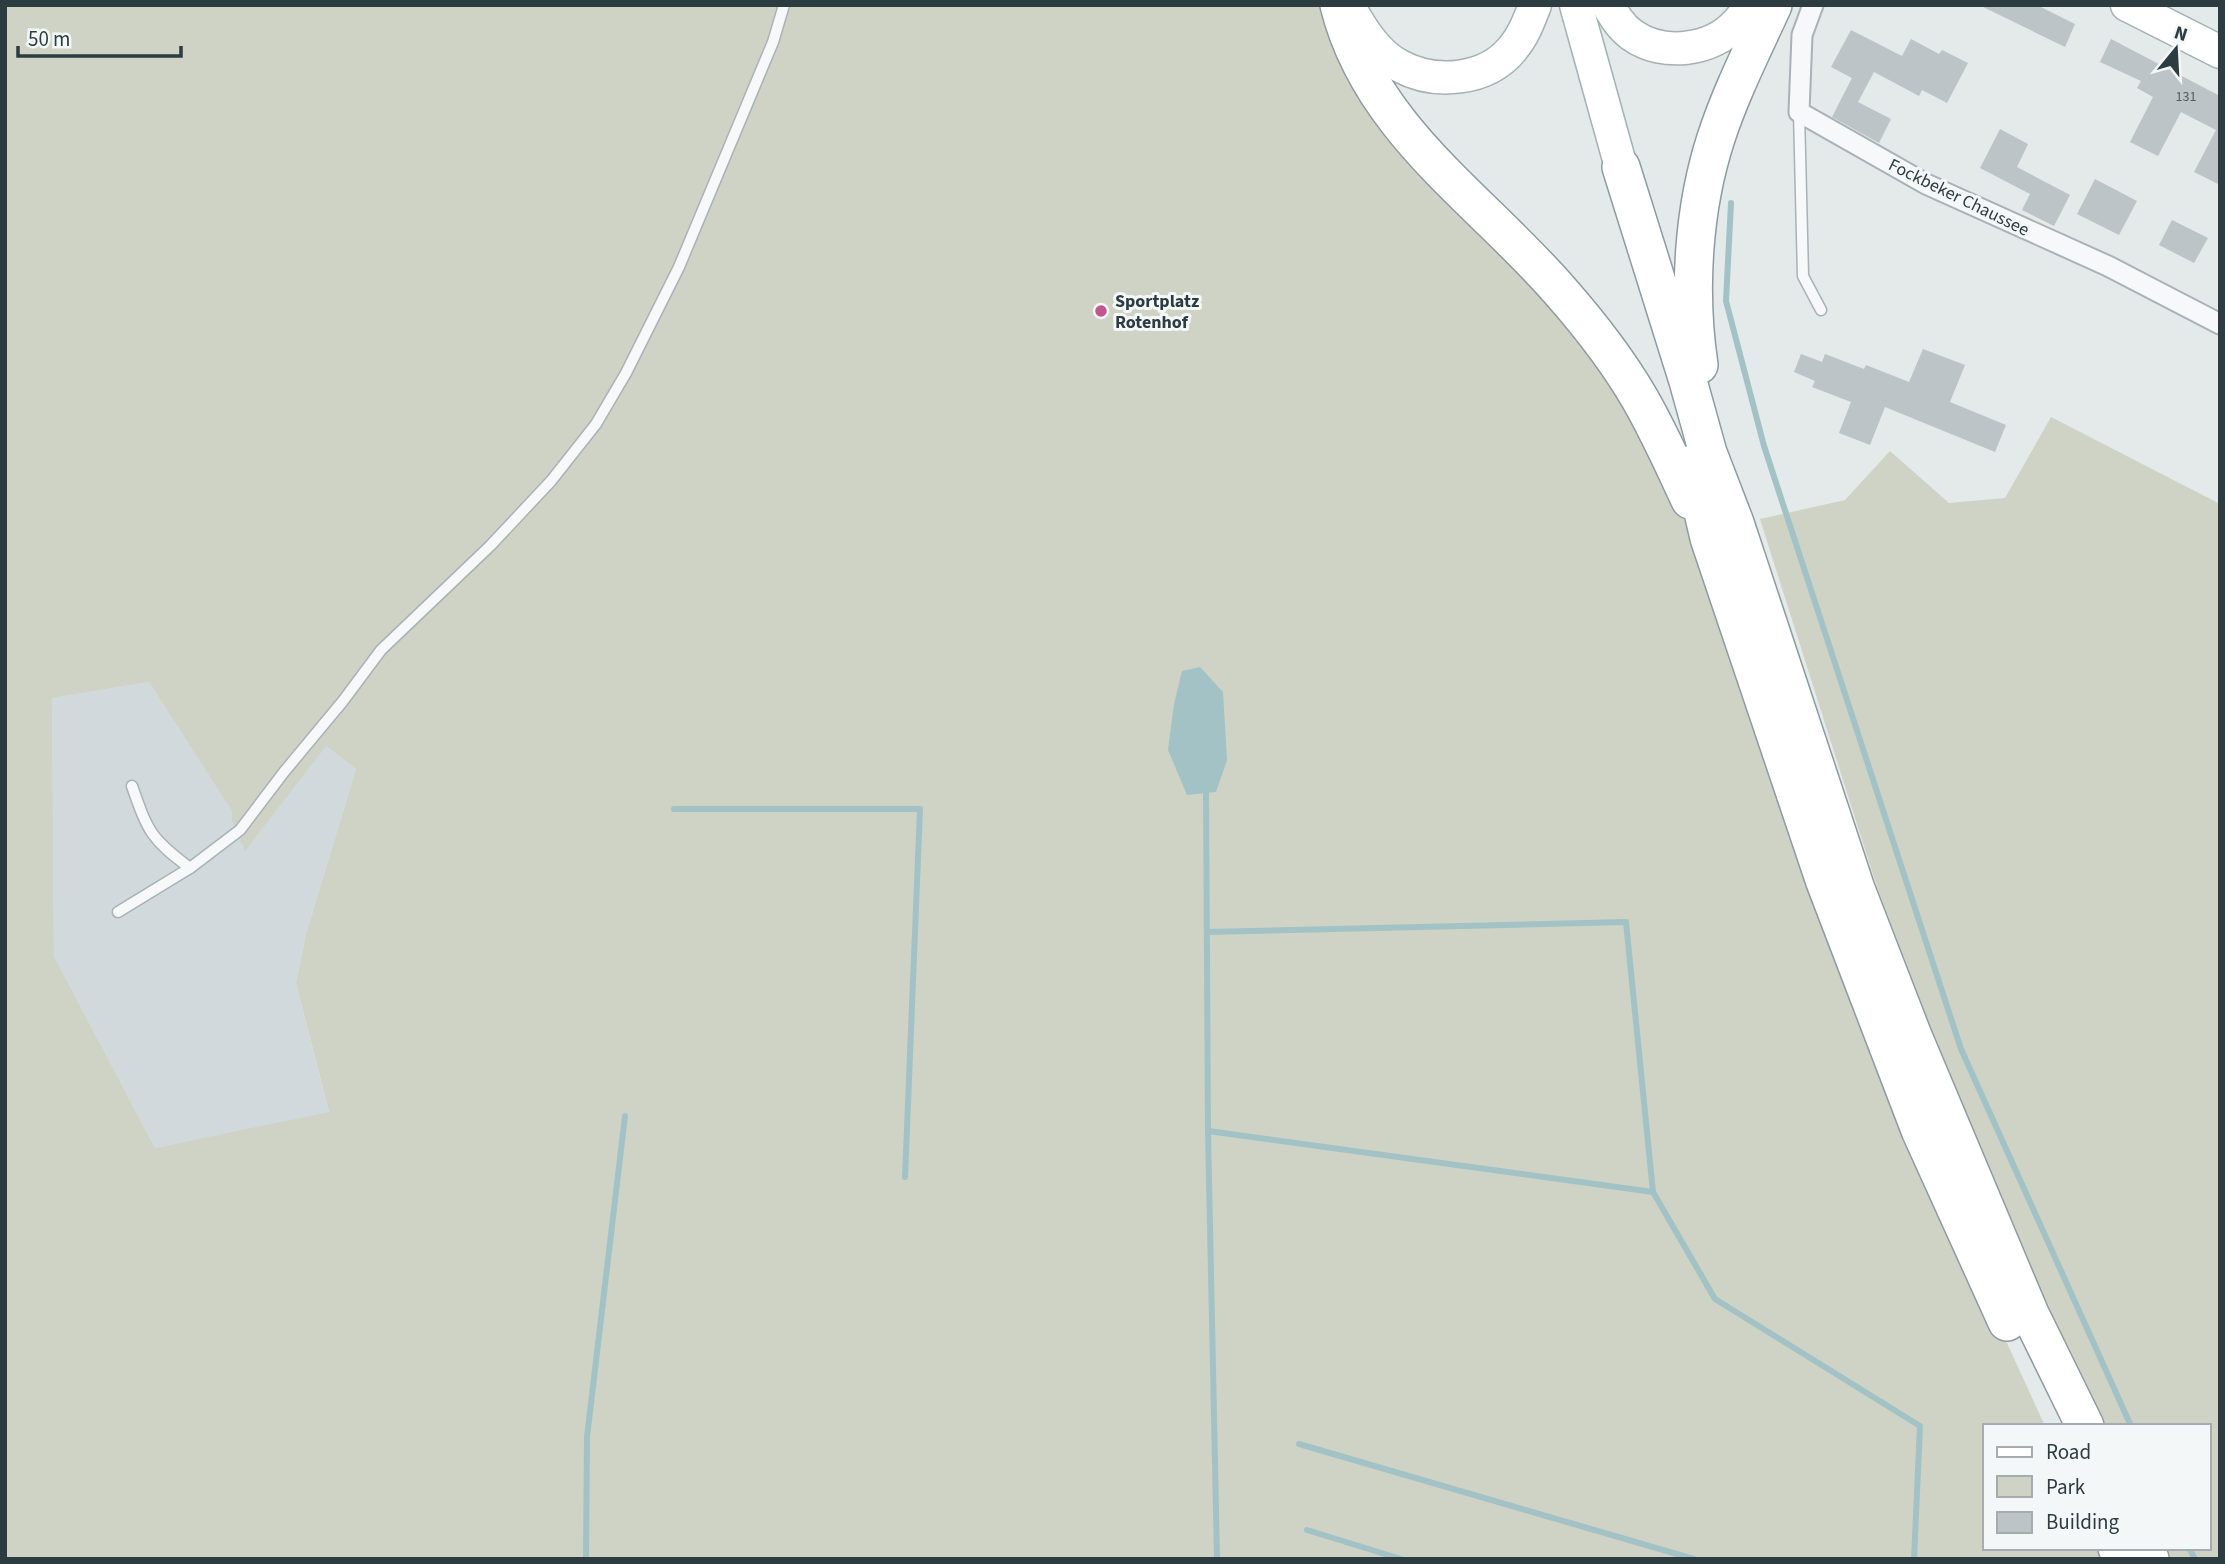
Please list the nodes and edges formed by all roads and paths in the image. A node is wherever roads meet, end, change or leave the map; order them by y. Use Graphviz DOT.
graph roads {
  1 [pos="784,5"];
  2 [pos="1339,5"];
  3 [pos="1348,5"];
  4 [pos="1535,5"];
  5 [pos="1576,5"];
  6 [pos="1608,5"];
  7 [pos="1750,5"];
  8 [pos="1773,5"];
  9 [pos="1813,5"];
  10 [pos="2127,5"];
  11 [pos="2220,52"];
  12 [pos="1799,112"];
  13 [pos="1621,167"];
  14 [pos="1821,310"];
  15 [pos="2220,324"];
  16 [pos="1722,531"];
  17 [pos="132,786"];
  18 [pos="190,868"];
  19 [pos="118,912"];
  20 [pos="2056,1424"];
  21 [pos="2084,1424"];
  1 -- 18 [label="lane"];
  2 -- 16 [label="highway"];
  3 -- 4 [label="main road"];
  5 -- 13 [label="main road"];
  6 -- 7 [label="main road"];
  8 -- 16 [label="highway"];
  9 -- 12 [label="street"];
  10 -- 11 [label="main road"];
  12 -- 14 [label="lane"];
  12 -- 15 [label="street, Fockbeker Chaussee"];
  13 -- 16 [label="highway"];
  16 -- 20 [label="highway"];
  16 -- 21 [label="highway"];
  17 -- 18 [label="lane"];
  18 -- 19 [label="lane"];
}
